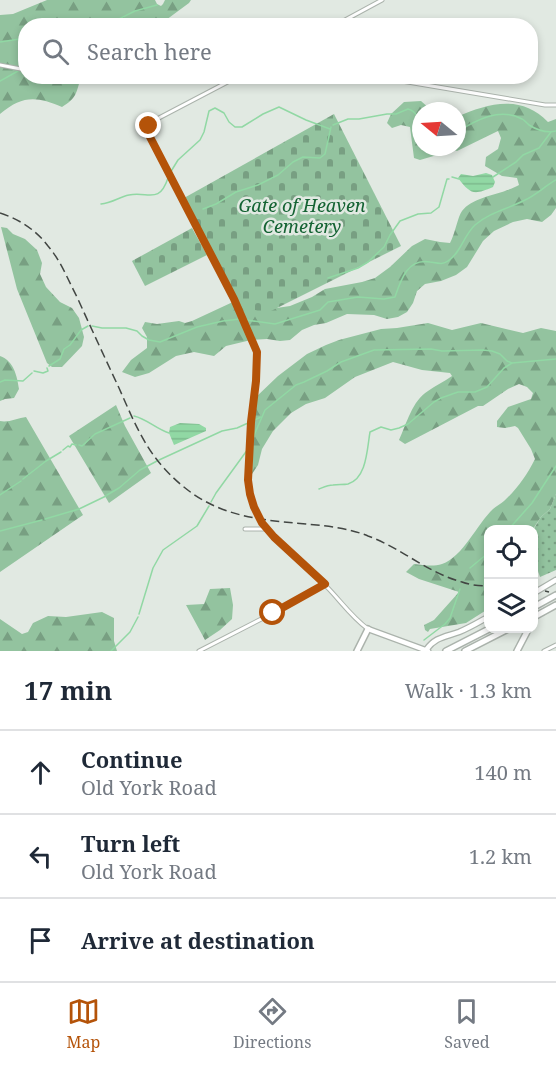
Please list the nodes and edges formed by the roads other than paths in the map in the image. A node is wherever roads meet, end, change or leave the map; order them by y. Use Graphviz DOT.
graph roads {
  1 [pos="382,0"];
  2 [pos="349,18"];
  3 [pos="0,65"];
  4 [pos="18,68"];
  5 [pos="224,84"];
  6 [pos="420,84"];
  7 [pos="556,105"];
  8 [pos="246,529"];
  9 [pos="267,529"];
  10 [pos="556,580"];
  11 [pos="325,584"];
  12 [pos="538,591"];
  13 [pos="556,595"];
  14 [pos="538,605"];
  15 [pos="556,605"];
  16 [pos="549,609"];
  17 [pos="538,615"];
  18 [pos="538,619"];
  19 [pos="484,620"];
  20 [pos="370,630"];
  21 [pos="484,632"];
  22 [pos="500,633"];
  23 [pos="526,633"];
  24 [pos="556,645"];
  25 [pos="427,650"];
  26 [pos="199,651"];
  27 [pos="359,651"];
  28 [pos="446,651"];
  29 [pos="465,651"];
  30 [pos="517,651"];
  31 [pos="544,651"];
  1 -- 2 [label="street"];
  3 -- 4 [label="street"];
  5 -- 9 [label="street, bridge"];
  6 -- 7 [label="street"];
  8 -- 9 [label="street"];
  9 -- 11 [label="street"];
  10 -- 12 [label="main road"];
  11 -- 20 [label="street"];
  11 -- 26 [label="street"];
  13 -- 14 [label="highway"];
  15 -- 16 [label="highway"];
  16 -- 17 [label="highway"];
  16 -- 18 [label="highway"];
  19 -- 25 [label="main road"];
  20 -- 25 [label="main road"];
  20 -- 27 [label="highway"];
  21 -- 28 [label="highway"];
  22 -- 29 [label="highway"];
  23 -- 30 [label="highway"];
  24 -- 31 [label="street"];
}
